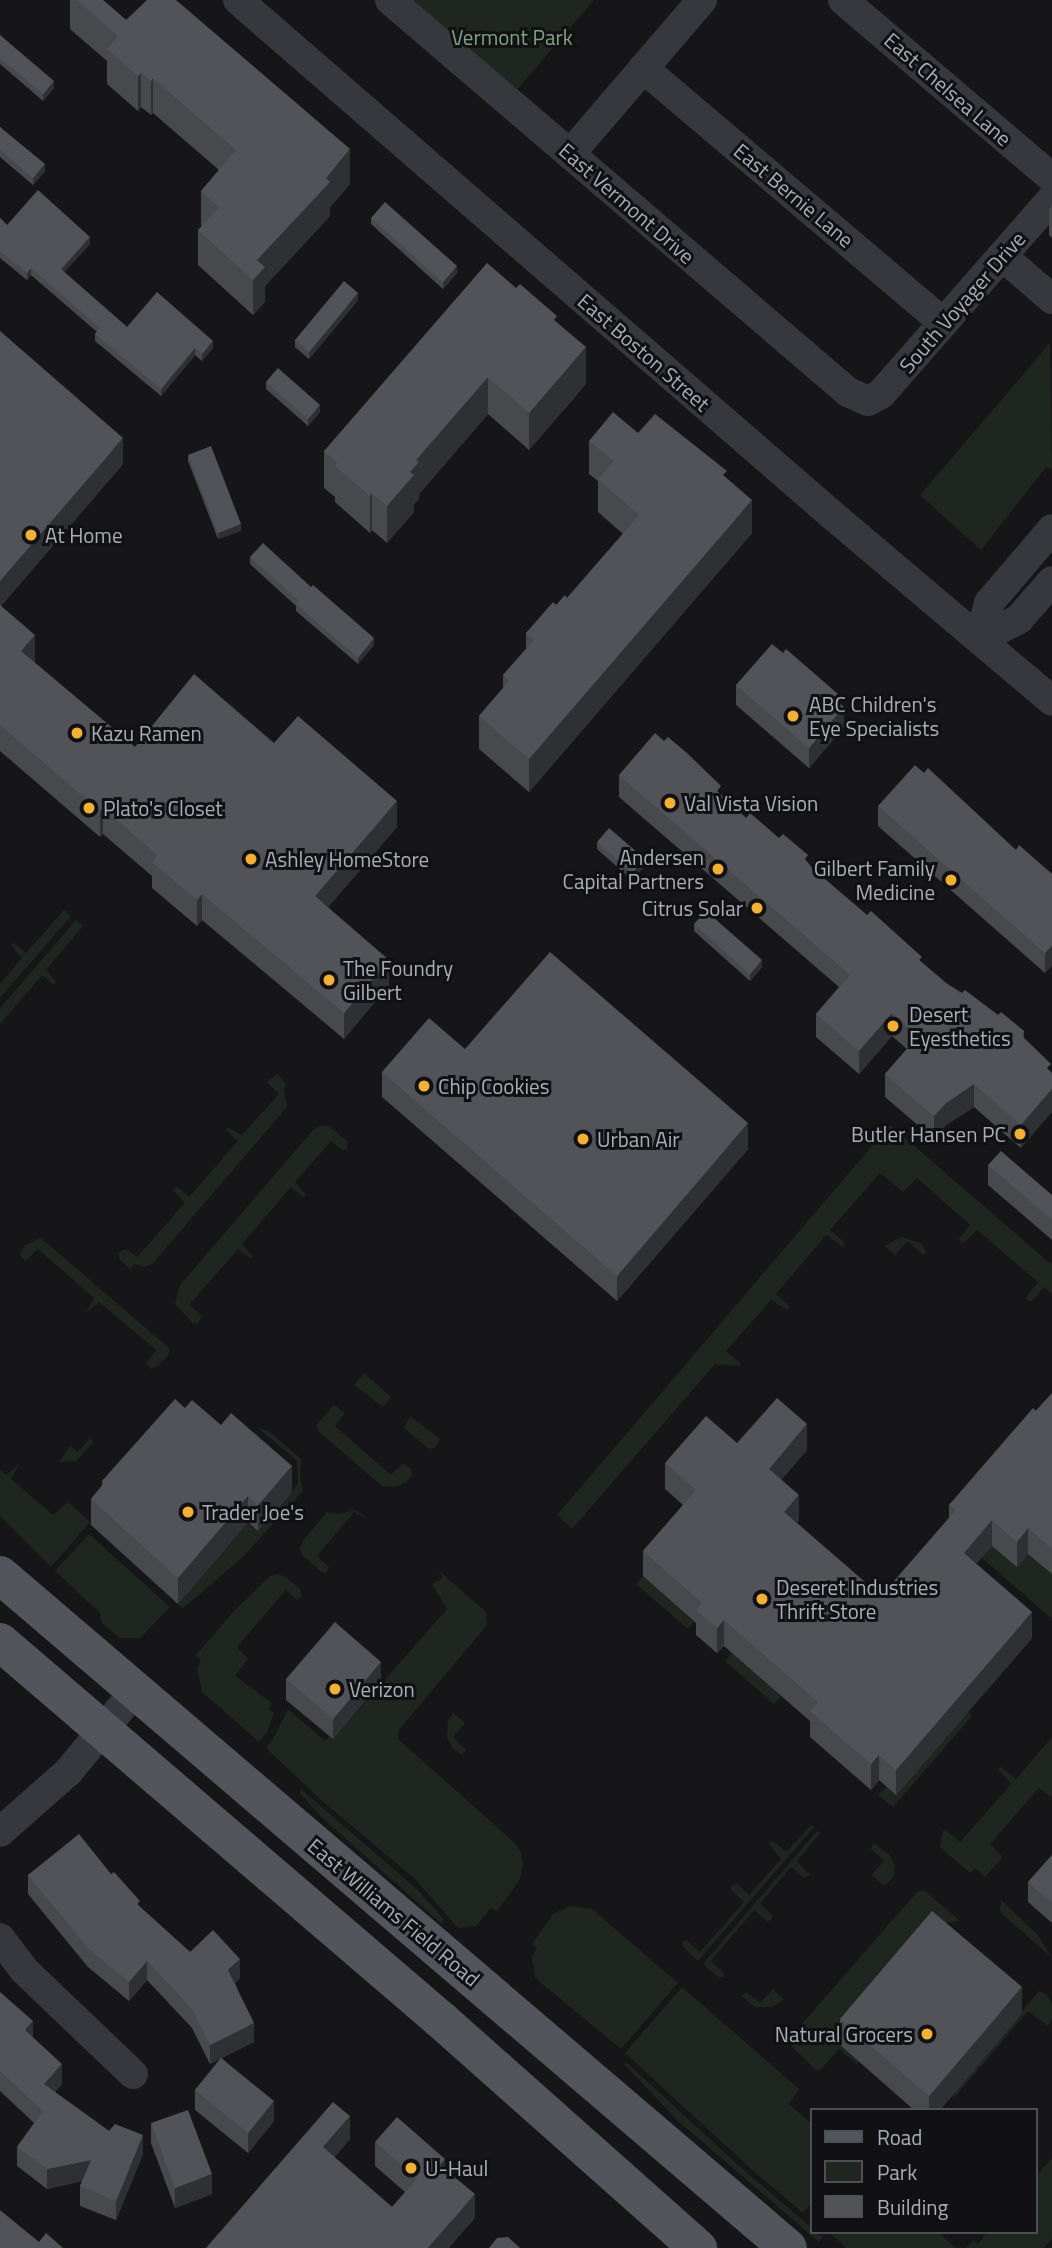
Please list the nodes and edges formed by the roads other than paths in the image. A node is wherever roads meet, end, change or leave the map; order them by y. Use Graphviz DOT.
graph roads {
  1 [pos="238,0"];
  2 [pos="390,0"];
  3 [pos="702,0"];
  4 [pos="843,0"];
  5 [pos="643,68"];
  6 [pos="570,154"];
  7 [pos="1052,178"];
  8 [pos="1052,199"];
  9 [pos="1002,256"];
  10 [pos="1052,299"];
  11 [pos="944,323"];
  12 [pos="868,401"];
  13 [pos="1052,529"];
  14 [pos="1052,581"];
  15 [pos="980,639"];
  16 [pos="1052,701"];
  17 [pos="0,1575"];
  18 [pos="0,1642"];
  19 [pos="135,1691"];
  20 [pos="102,1730"];
  21 [pos="0,1832"];
  22 [pos="0,1938"];
  23 [pos="471,1976"];
  24 [pos="441,2020"];
  25 [pos="133,2074"];
  26 [pos="698,2248"];
  27 [pos="788,2248"];
  1 -- 15 [label="street, East Boston Street"];
  2 -- 6 [label="street, East Vermont Drive"];
  3 -- 5 [label="street"];
  4 -- 7 [label="street, East Chelsea Lane"];
  5 -- 6 [label="street"];
  5 -- 11 [label="street, East Bernie Lane"];
  6 -- 12 [label="street, East Vermont Drive"];
  8 -- 9 [label="street, South Voyager Drive"];
  9 -- 10 [label="street"];
  9 -- 11 [label="street, South Voyager Drive"];
  11 -- 12 [label="street, South Voyager Drive"];
  13 -- 15 [label="street"];
  14 -- 15 [label="street"];
  15 -- 16 [label="street, East Boston Street"];
  17 -- 19 [label="main road, East Williams Field Road"];
  18 -- 20 [label="main road"];
  19 -- 20 [label="street"];
  19 -- 23 [label="main road, East Williams Field Road"];
  20 -- 21 [label="street"];
  20 -- 24 [label="main road"];
  22 -- 25 [label="street"];
  23 -- 24 [label="main road"];
  23 -- 27 [label="main road, East Williams Field Road"];
  24 -- 26 [label="main road"];
}
